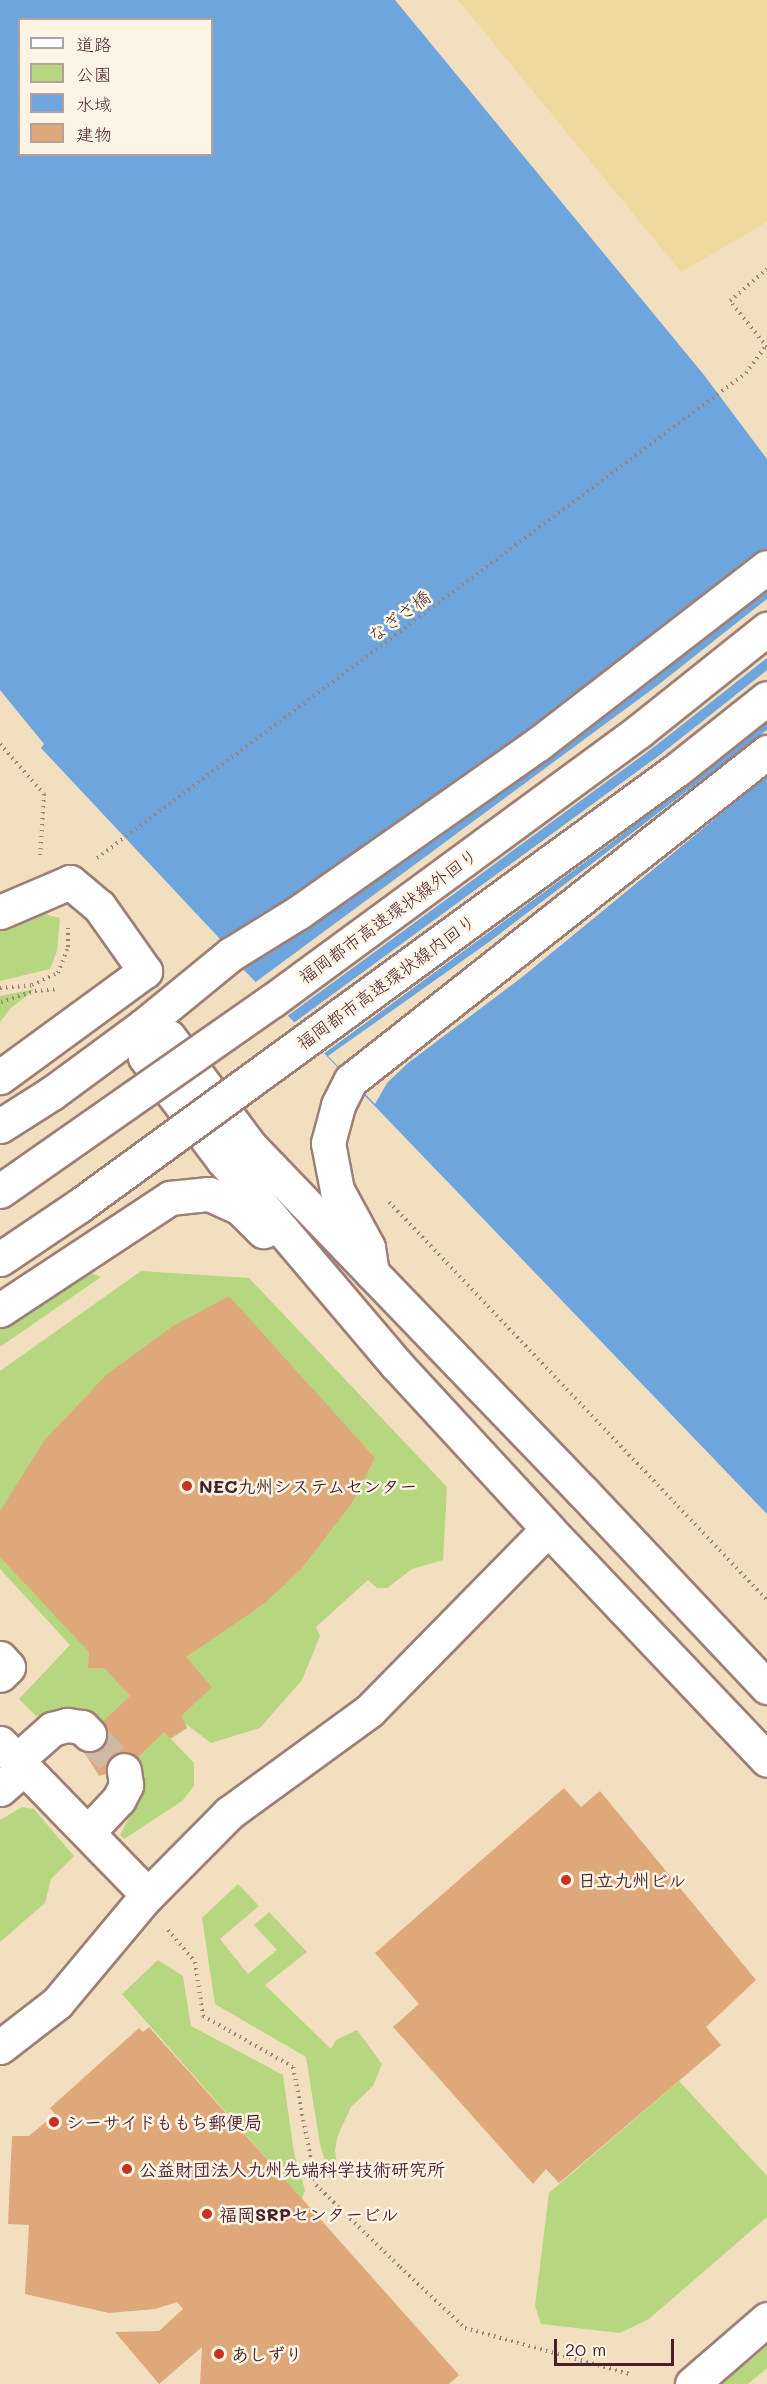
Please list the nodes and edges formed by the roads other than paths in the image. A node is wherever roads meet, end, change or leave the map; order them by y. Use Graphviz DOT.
graph roads {
  1 [pos="767,567"];
  2 [pos="767,629"];
  3 [pos="767,698"];
  4 [pos="767,752"];
  5 [pos="0,912"];
  6 [pos="143,1026"];
  7 [pos="0,1077"];
  8 [pos="0,1125"];
  9 [pos="0,1191"];
  10 [pos="0,1259"];
  11 [pos="372,1273"];
  12 [pos="0,1310"];
  13 [pos="396,1365"];
  14 [pos="548,1529"];
  15 [pos="0,1658"];
  16 [pos="0,1675"];
  17 [pos="767,1687"];
  18 [pos="89,1734"];
  19 [pos="767,1760"];
  20 [pos="10,1765"];
  21 [pos="124,1770"];
  22 [pos="88,1832"];
  23 [pos="148,1895"];
  24 [pos="0,2047"];
  25 [pos="767,2319"];
  26 [pos="692,2384"];
  1 -- 6 [label="main road"];
  2 -- 9 [label="main road, 福岡都市高速環状線外回り, bridge"];
  3 -- 10 [label="main road, 福岡都市高速環状線内回り, bridge"];
  4 -- 11 [label="main road"];
  5 -- 7 [label="main road"];
  6 -- 8 [label="main road"];
  6 -- 11 [label="main road"];
  6 -- 13 [label="main road"];
  11 -- 17 [label="main road"];
  12 -- 13 [label="main road"];
  13 -- 14 [label="main road"];
  14 -- 19 [label="main road"];
  14 -- 23 [label="main road"];
  15 -- 16 [label="main road"];
  18 -- 20 [label="main road"];
  20 -- 22 [label="main road"];
  21 -- 22 [label="main road"];
  22 -- 23 [label="main road"];
  23 -- 24 [label="main road"];
  25 -- 26 [label="main road"];
}
